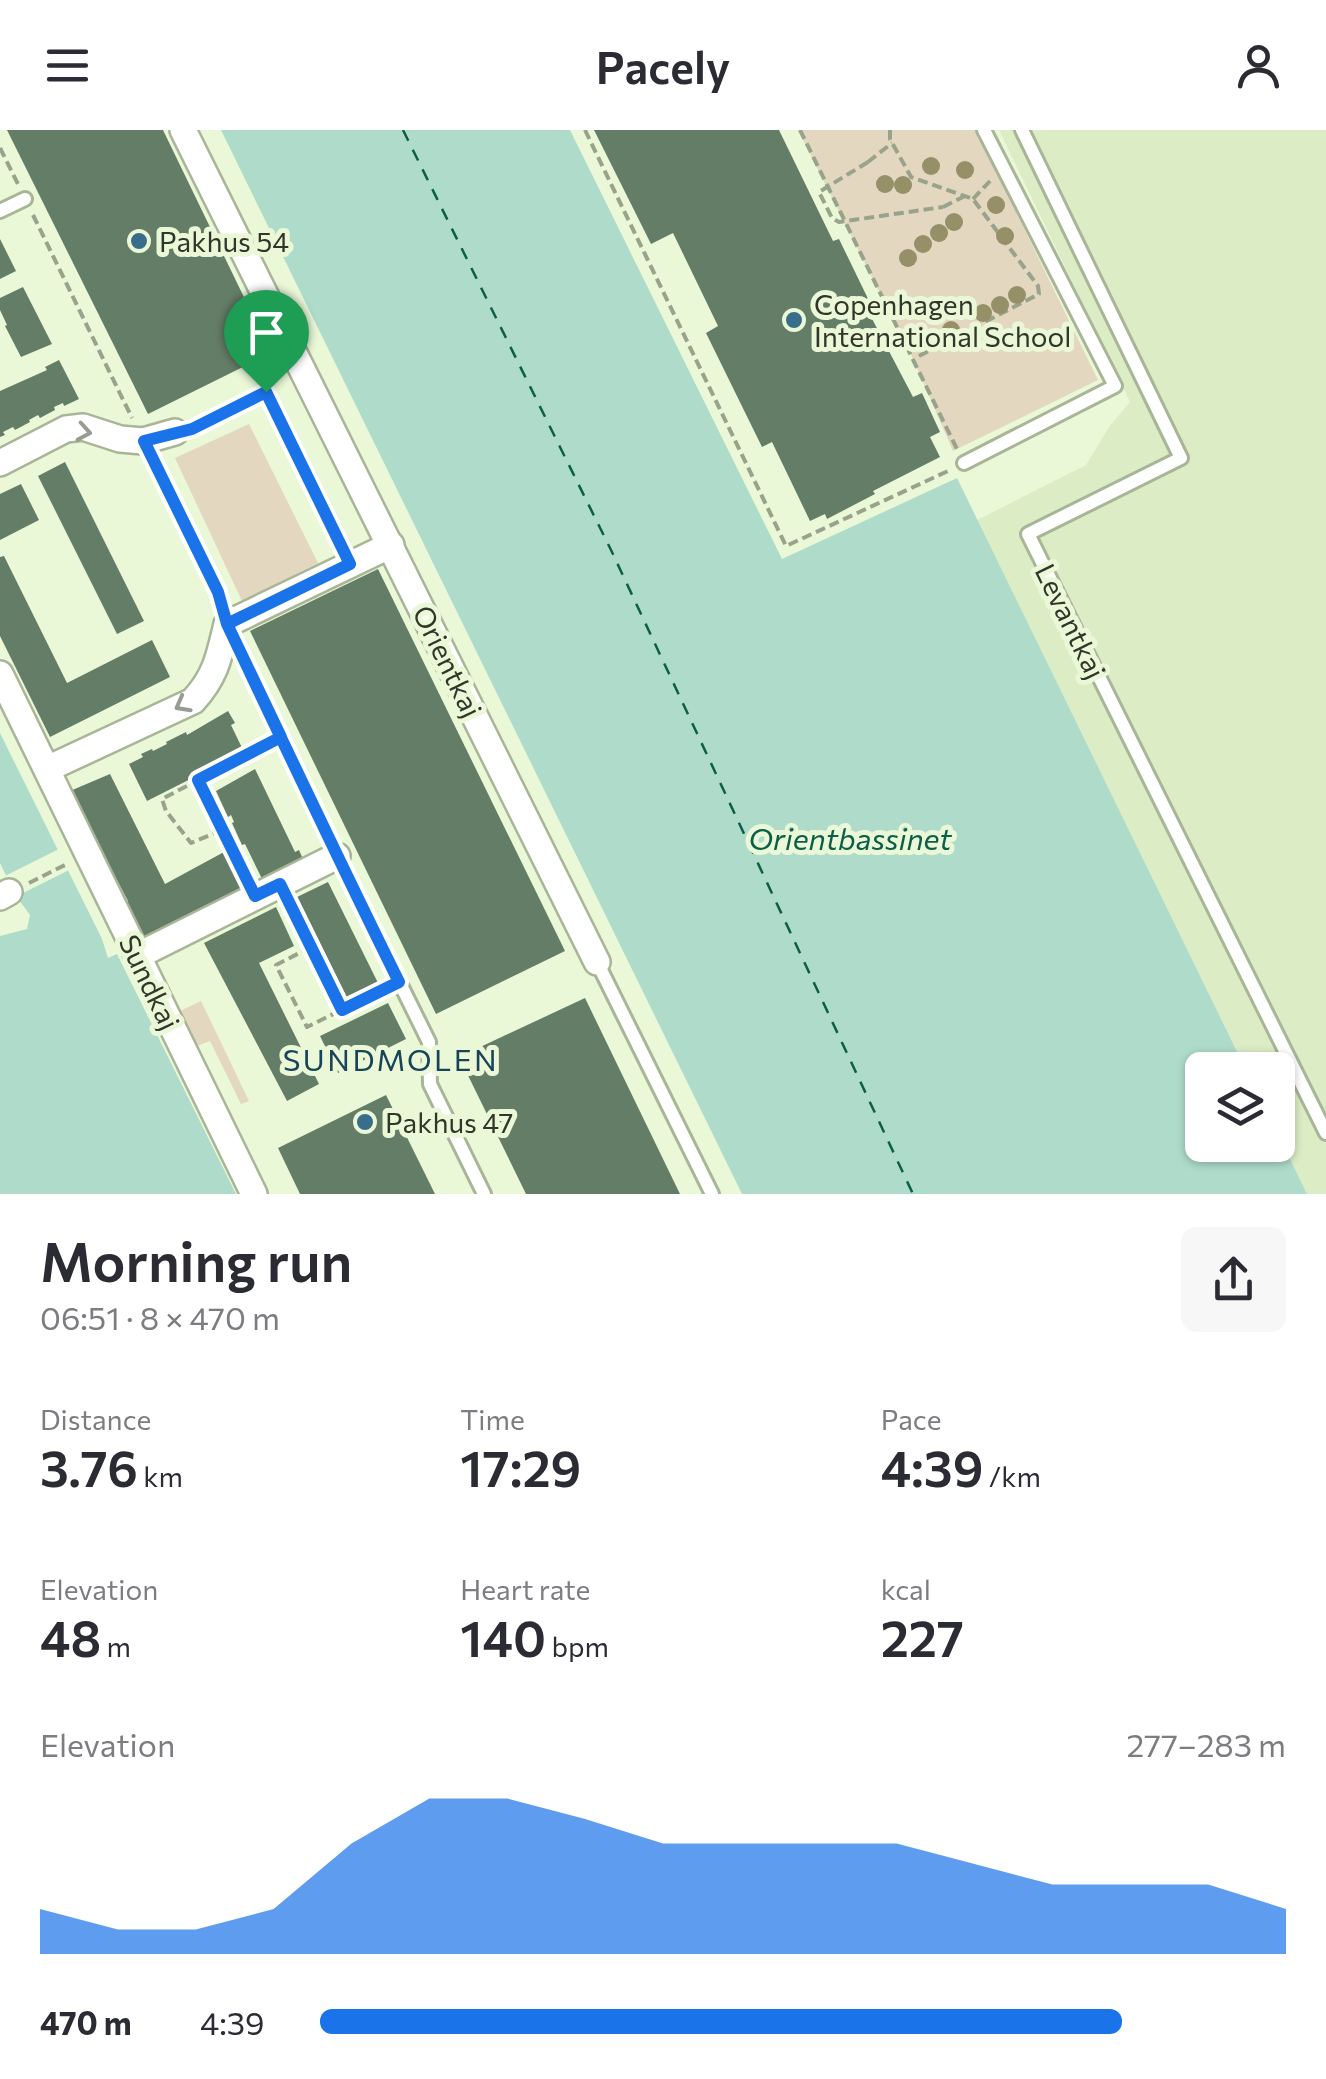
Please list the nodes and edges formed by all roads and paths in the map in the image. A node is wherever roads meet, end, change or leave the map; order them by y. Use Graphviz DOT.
graph roads {
  1 [pos="183,130"];
  2 [pos="585,130"];
  3 [pos="800,130"];
  4 [pos="890,130"];
  5 [pos="984,130"];
  6 [pos="1022,130"];
  7 [pos="892,143"];
  8 [pos="0,148"];
  9 [pos="1004,168"];
  10 [pos="966,196"];
  11 [pos="973,198"];
  12 [pos="25,199"];
  13 [pos="0,212"];
  14 [pos="913,359"];
  15 [pos="175,432"];
  16 [pos="144,441"];
  17 [pos="0,462"];
  18 [pos="964,463"];
  19 [pos="391,545"];
  20 [pos="350,564"];
  21 [pos="227,624"];
  22 [pos="0,674"];
  23 [pos="281,737"];
  24 [pos="47,769"];
  25 [pos="198,780"];
  26 [pos="222,830"];
  27 [pos="88,854"];
  28 [pos="336,856"];
  29 [pos="280,884"];
  30 [pos="4,895"];
  31 [pos="255,896"];
  32 [pos="311,947"];
  33 [pos="137,956"];
  34 [pos="597,962"];
  35 [pos="399,982"];
  36 [pos="342,1010"];
  37 [pos="1326,1134"];
  38 [pos="254,1194"];
  39 [pos="484,1194"];
  40 [pos="712,1194"];
  1 -- 19 [label="street, Orientkaj"];
  2 -- 18 [label="path"];
  3 -- 14 [label="path"];
  4 -- 7 [label="path"];
  5 -- 9 [label="lane"];
  6 -- 37 [label="lane, Levantkaj"];
  7 -- 10 [label="path"];
  7 -- 10 [label="path, bridge"];
  8 -- 12 [label="path"];
  9 -- 11 [label="path"];
  9 -- 18 [label="lane"];
  10 -- 11 [label="path"];
  11 -- 14 [label="path"];
  12 -- 13 [label="lane"];
  12 -- 16 [label="path"];
  14 -- 18 [label="path"];
  15 -- 16 [label="street"];
  15 -- 20 [label="lane"];
  17 -- 16 [label="street, one-way"];
  16 -- 21 [label="path"];
  19 -- 20 [label="street"];
  19 -- 34 [label="street, Orientkaj"];
  20 -- 21 [label="street"];
  21 -- 23 [label="lane"];
  21 -- 24 [label="street, one-way"];
  22 -- 24 [label="street, Sundkaj"];
  23 -- 25 [label="path"];
  23 -- 28 [label="lane"];
  24 -- 27 [label="street, Sundkaj"];
  25 -- 26 [label="path"];
  25 -- 26 [label="path"];
  26 -- 31 [label="path"];
  27 -- 30 [label="path"];
  27 -- 33 [label="street, Sundkaj"];
  28 -- 29 [label="street"];
  28 -- 35 [label="lane"];
  29 -- 31 [label="street"];
  29 -- 32 [label="path"];
  31 -- 33 [label="street"];
  32 -- 36 [label="path"];
  32 -- 36 [label="path"];
  33 -- 38 [label="street, Sundkaj"];
  34 -- 40 [label="lane, Orientkaj"];
  35 -- 36 [label="path"];
  35 -- 39 [label="lane"];
}
